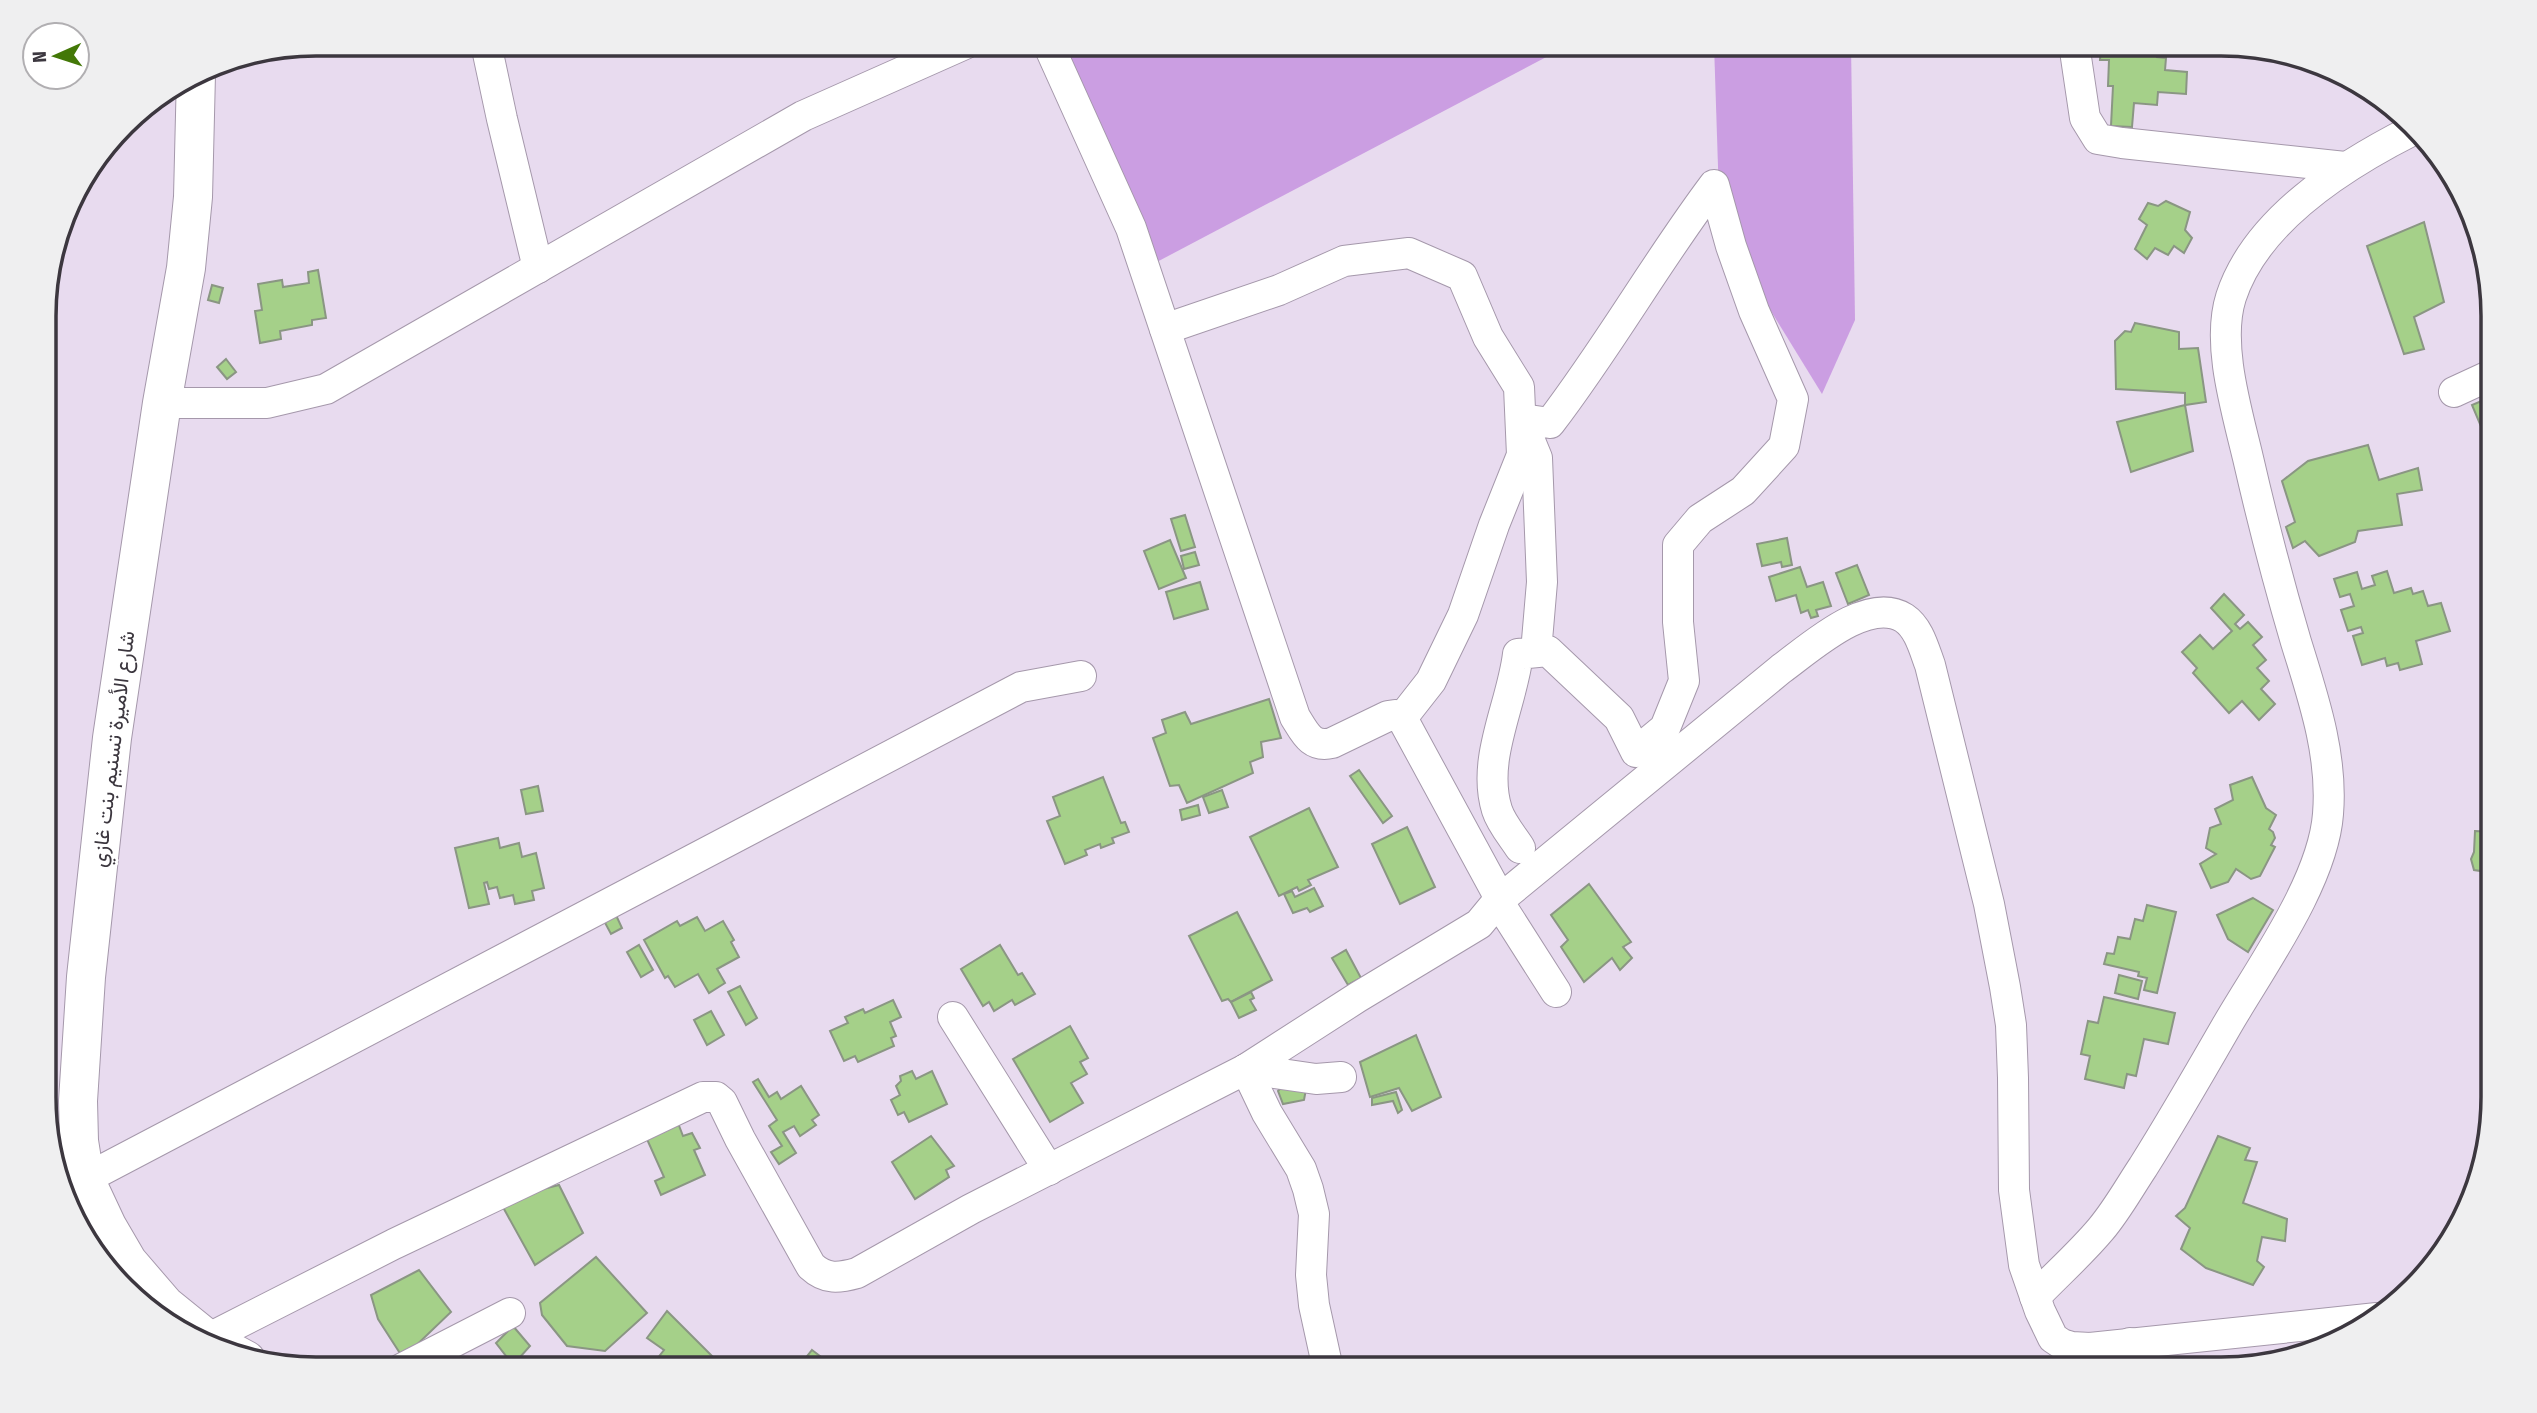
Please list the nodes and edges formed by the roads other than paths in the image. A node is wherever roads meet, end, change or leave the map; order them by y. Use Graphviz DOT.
graph roads {
  1 [pos="489,56"];
  2 [pos="938,56"];
  3 [pos="1053,56"];
  4 [pos="2076,56"];
  5 [pos="196,86"];
  6 [pos="2406,134"];
  7 [pos="2345,167"];
  8 [pos="538,268"];
  9 [pos="1165,329"];
  10 [pos="2481,380"];
  11 [pos="2454,392"];
  12 [pos="162,403"];
  13 [pos="1521,419"];
  14 [pos="1536,652"];
  15 [pos="1081,677"];
  16 [pos="1402,718"];
  17 [pos="1520,848"];
  18 [pos="1499,901"];
  19 [pos="1556,992"];
  20 [pos="953,1017"];
  21 [pos="1246,1069"];
  22 [pos="1341,1077"];
  23 [pos="1049,1170"];
  24 [pos="85,1179"];
  25 [pos="2035,1297"];
  26 [pos="510,1313"];
  27 [pos="2354,1320"];
  28 [pos="186,1322"];
  29 [pos="213,1335"];
  30 [pos="2130,1343"];
  31 [pos="424,1357"];
  32 [pos="1325,1357"];
  33 [pos="2138,1357"];
  1 -- 8 [label="street"];
  2 -- 8 [label="street"];
  3 -- 9 [label="street"];
  4 -- 7 [label="street"];
  5 -- 12 [label="main road, شارع الأميرة تسنيم بنت غازي"];
  6 -- 7 [label="street"];
  7 -- 25 [label="street"];
  8 -- 12 [label="street"];
  9 -- 13 [label="street"];
  9 -- 16 [label="street"];
  10 -- 11 [label="street"];
  12 -- 24 [label="main road, شارع الأميرة تسنيم بنت غازي"];
  13 -- 14 [label="street"];
  13 -- 14 [label="street"];
  13 -- 16 [label="street"];
  14 -- 17 [label="street"];
  15 -- 24 [label="street"];
  16 -- 18 [label="street"];
  18 -- 19 [label="street"];
  18 -- 21 [label="street"];
  18 -- 25 [label="street"];
  20 -- 23 [label="street"];
  21 -- 22 [label="street"];
  21 -- 23 [label="street"];
  21 -- 32 [label="street"];
  23 -- 29 [label="street"];
  24 -- 28 [label="main road, شارع الأميرة تسنيم بنت غازي"];
  25 -- 30 [label="street"];
  26 -- 31 [label="street"];
  27 -- 30 [label="street"];
  30 -- 33 [label="street"];
}
